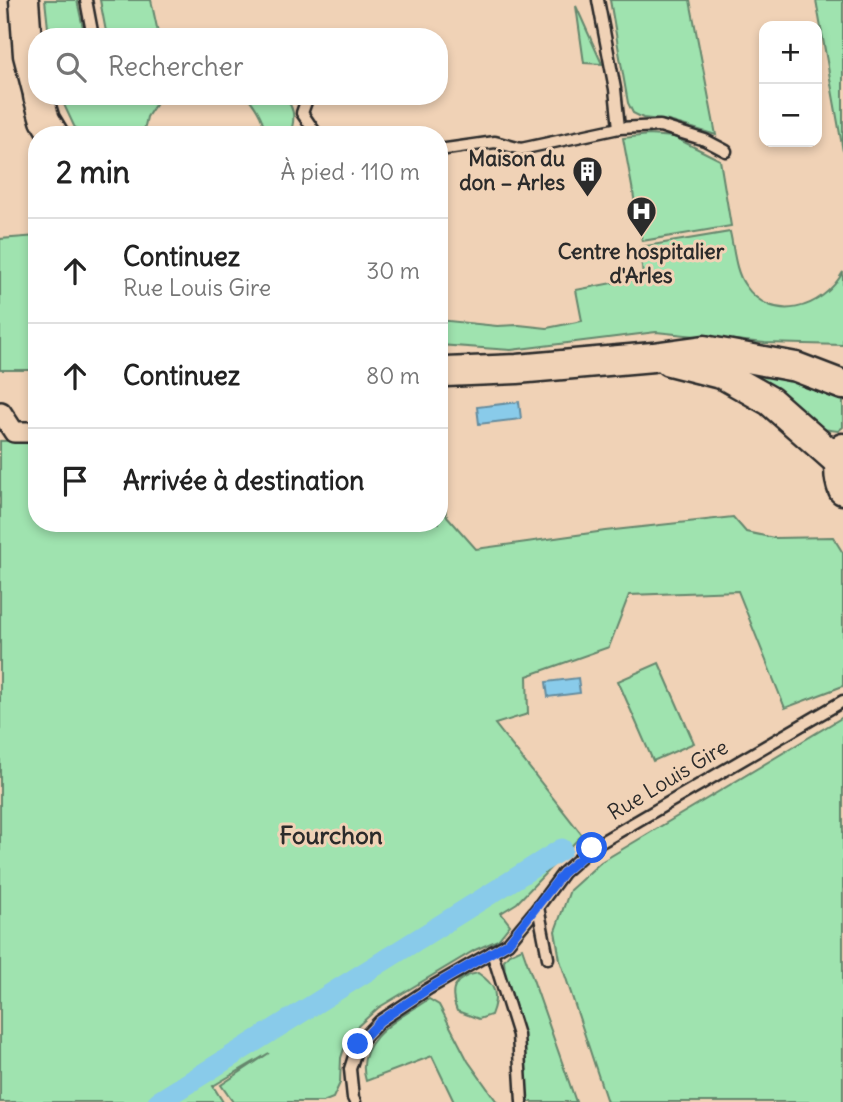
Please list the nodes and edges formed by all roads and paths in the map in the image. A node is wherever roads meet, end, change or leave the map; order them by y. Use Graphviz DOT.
graph roads {
  1 [pos="24,0"];
  2 [pos="86,0"];
  3 [pos="598,0"];
  4 [pos="91,28"];
  5 [pos="28,55"];
  6 [pos="41,105"];
  7 [pos="305,105"];
  8 [pos="49,126"];
  9 [pos="311,126"];
  10 [pos="619,128"];
  11 [pos="448,149"];
  12 [pos="726,151"];
  13 [pos="653,357"];
  14 [pos="448,372"];
  15 [pos="843,385"];
  16 [pos="1,412"];
  17 [pos="28,432"];
  18 [pos="842,467"];
  19 [pos="843,701"];
  20 [pos="538,907"];
  21 [pos="492,952"];
  22 [pos="548,958"];
  23 [pos="355,1102"];
  24 [pos="522,1102"];
  1 -- 5 [label="street"];
  2 -- 4 [label="lane"];
  3 -- 10 [label="lane"];
  6 -- 8 [label="street"];
  7 -- 9 [label="lane"];
  10 -- 11 [label="lane"];
  10 -- 12 [label="lane"];
  13 -- 14 [label="street"];
  13 -- 15 [label="street"];
  13 -- 18 [label="street"];
  16 -- 17 [label="street"];
  19 -- 20 [label="lane, Rue Louis Gire"];
  20 -- 21 [label="lane, Rue Louis Gire"];
  20 -- 22 [label="lane"];
  21 -- 23 [label="lane, Rue Louis Gire"];
  21 -- 24 [label="lane"];
}
